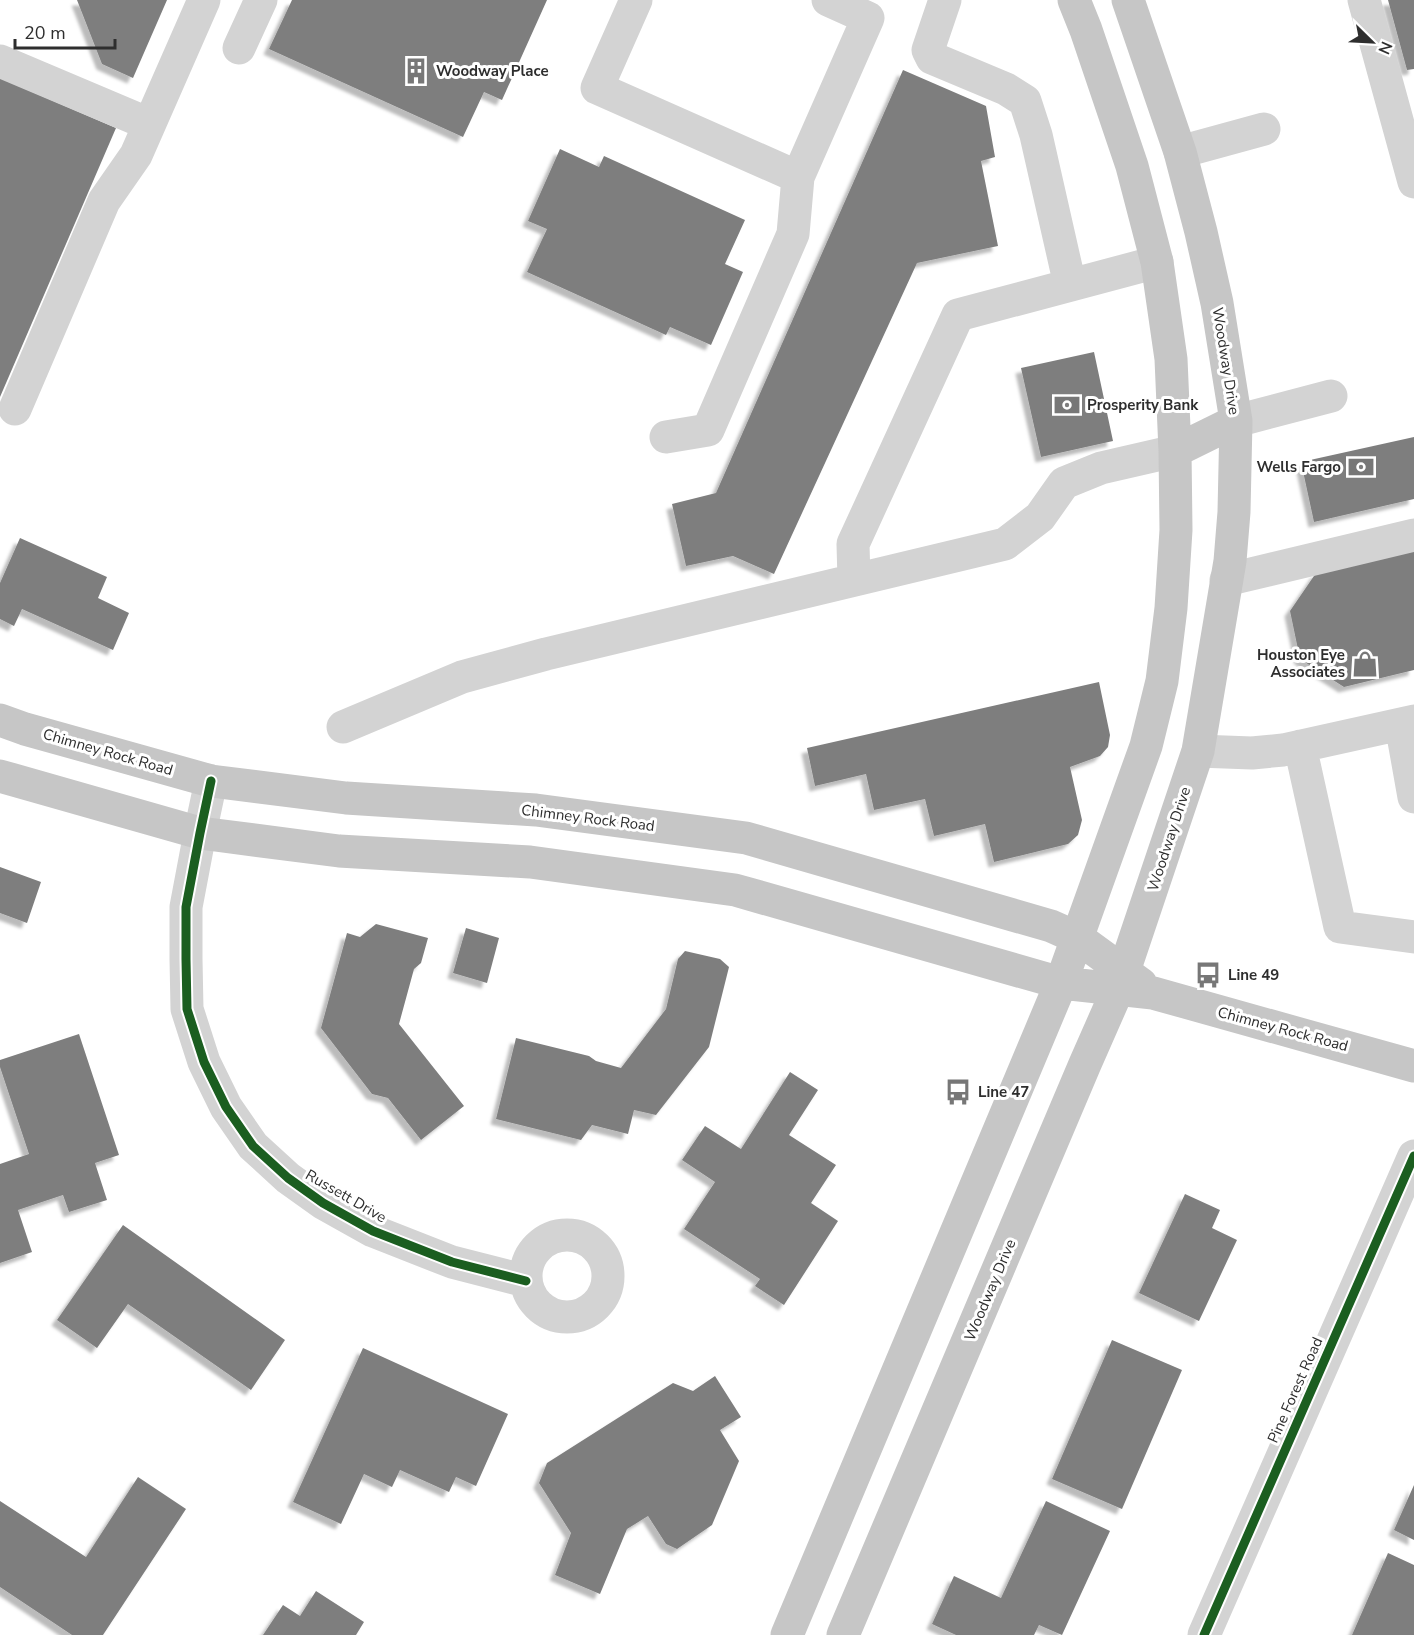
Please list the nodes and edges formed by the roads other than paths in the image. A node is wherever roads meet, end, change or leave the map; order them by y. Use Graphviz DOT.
graph roads {
  1 [pos="204,0"];
  2 [pos="261,0"];
  3 [pos="636,0"];
  4 [pos="828,0"];
  5 [pos="945,0"];
  6 [pos="1074,0"];
  7 [pos="1128,0"];
  8 [pos="1364,0"];
  9 [pos="239,48"];
  10 [pos="0,61"];
  11 [pos="149,124"];
  12 [pos="1264,129"];
  13 [pos="1180,152"];
  14 [pos="798,177"];
  15 [pos="1414,182"];
  16 [pos="1157,262"];
  17 [pos="1070,285"];
  18 [pos="1331,396"];
  19 [pos="15,410"];
  20 [pos="1236,421"];
  21 [pos="666,437"];
  22 [pos="1175,450"];
  23 [pos="1414,535"];
  24 [pos="854,580"];
  25 [pos="1226,580"];
  26 [pos="0,720"];
  27 [pos="1407,723"];
  28 [pos="343,727"];
  29 [pos="1300,746"];
  30 [pos="1198,751"];
  31 [pos="0,776"];
  32 [pos="211,781"];
  33 [pos="1414,797"];
  34 [pos="200,833"];
  35 [pos="1414,937"];
  36 [pos="1078,938"];
  37 [pos="1121,980"];
  38 [pos="1061,983"];
  39 [pos="1414,1066"];
  40 [pos="1414,1156"];
  41 [pos="526,1281"];
  42 [pos="843,1502"];
  43 [pos="891,1522"];
  44 [pos="787,1635"];
  45 [pos="843,1635"];
  46 [pos="1204,1635"];
  1 -- 11 [label="street"];
  2 -- 9 [label="street"];
  3 -- 14 [label="street"];
  4 -- 14 [label="street"];
  5 -- 17 [label="street"];
  6 -- 16 [label="main road"];
  7 -- 13 [label="main road, Woodway Drive"];
  8 -- 15 [label="street"];
  10 -- 11 [label="street"];
  11 -- 19 [label="street"];
  12 -- 13 [label="street"];
  13 -- 20 [label="main road, Woodway Drive"];
  14 -- 21 [label="street"];
  16 -- 17 [label="street"];
  16 -- 22 [label="main road"];
  17 -- 24 [label="street"];
  18 -- 20 [label="street"];
  20 -- 22 [label="main road"];
  20 -- 25 [label="main road, Woodway Drive"];
  22 -- 24 [label="street"];
  22 -- 36 [label="main road"];
  23 -- 25 [label="street"];
  24 -- 28 [label="street"];
  25 -- 30 [label="main road, Woodway Drive"];
  26 -- 32 [label="main road, Chimney Rock Road"];
  27 -- 29 [label="street"];
  27 -- 33 [label="street"];
  29 -- 30 [label="street"];
  29 -- 35 [label="street"];
  30 -- 37 [label="main road, Woodway Drive"];
  31 -- 34 [label="main road, Chimney Rock Road"];
  32 -- 34 [label="street, Russett Drive"];
  32 -- 36 [label="main road, Chimney Rock Road"];
  34 -- 38 [label="main road, Chimney Rock Road"];
  34 -- 41 [label="street, Russett Drive"];
  36 -- 37 [label="main road, Chimney Rock Road"];
  36 -- 38 [label="main road"];
  37 -- 38 [label="main road, Chimney Rock Road"];
  37 -- 39 [label="main road, Chimney Rock Road"];
  37 -- 43 [label="main road, Woodway Drive"];
  38 -- 42 [label="main road"];
  40 -- 46 [label="street, Pine Forest Road"];
  42 -- 43 [label="main road"];
  42 -- 44 [label="main road"];
  43 -- 45 [label="main road, Woodway Drive"];
}
